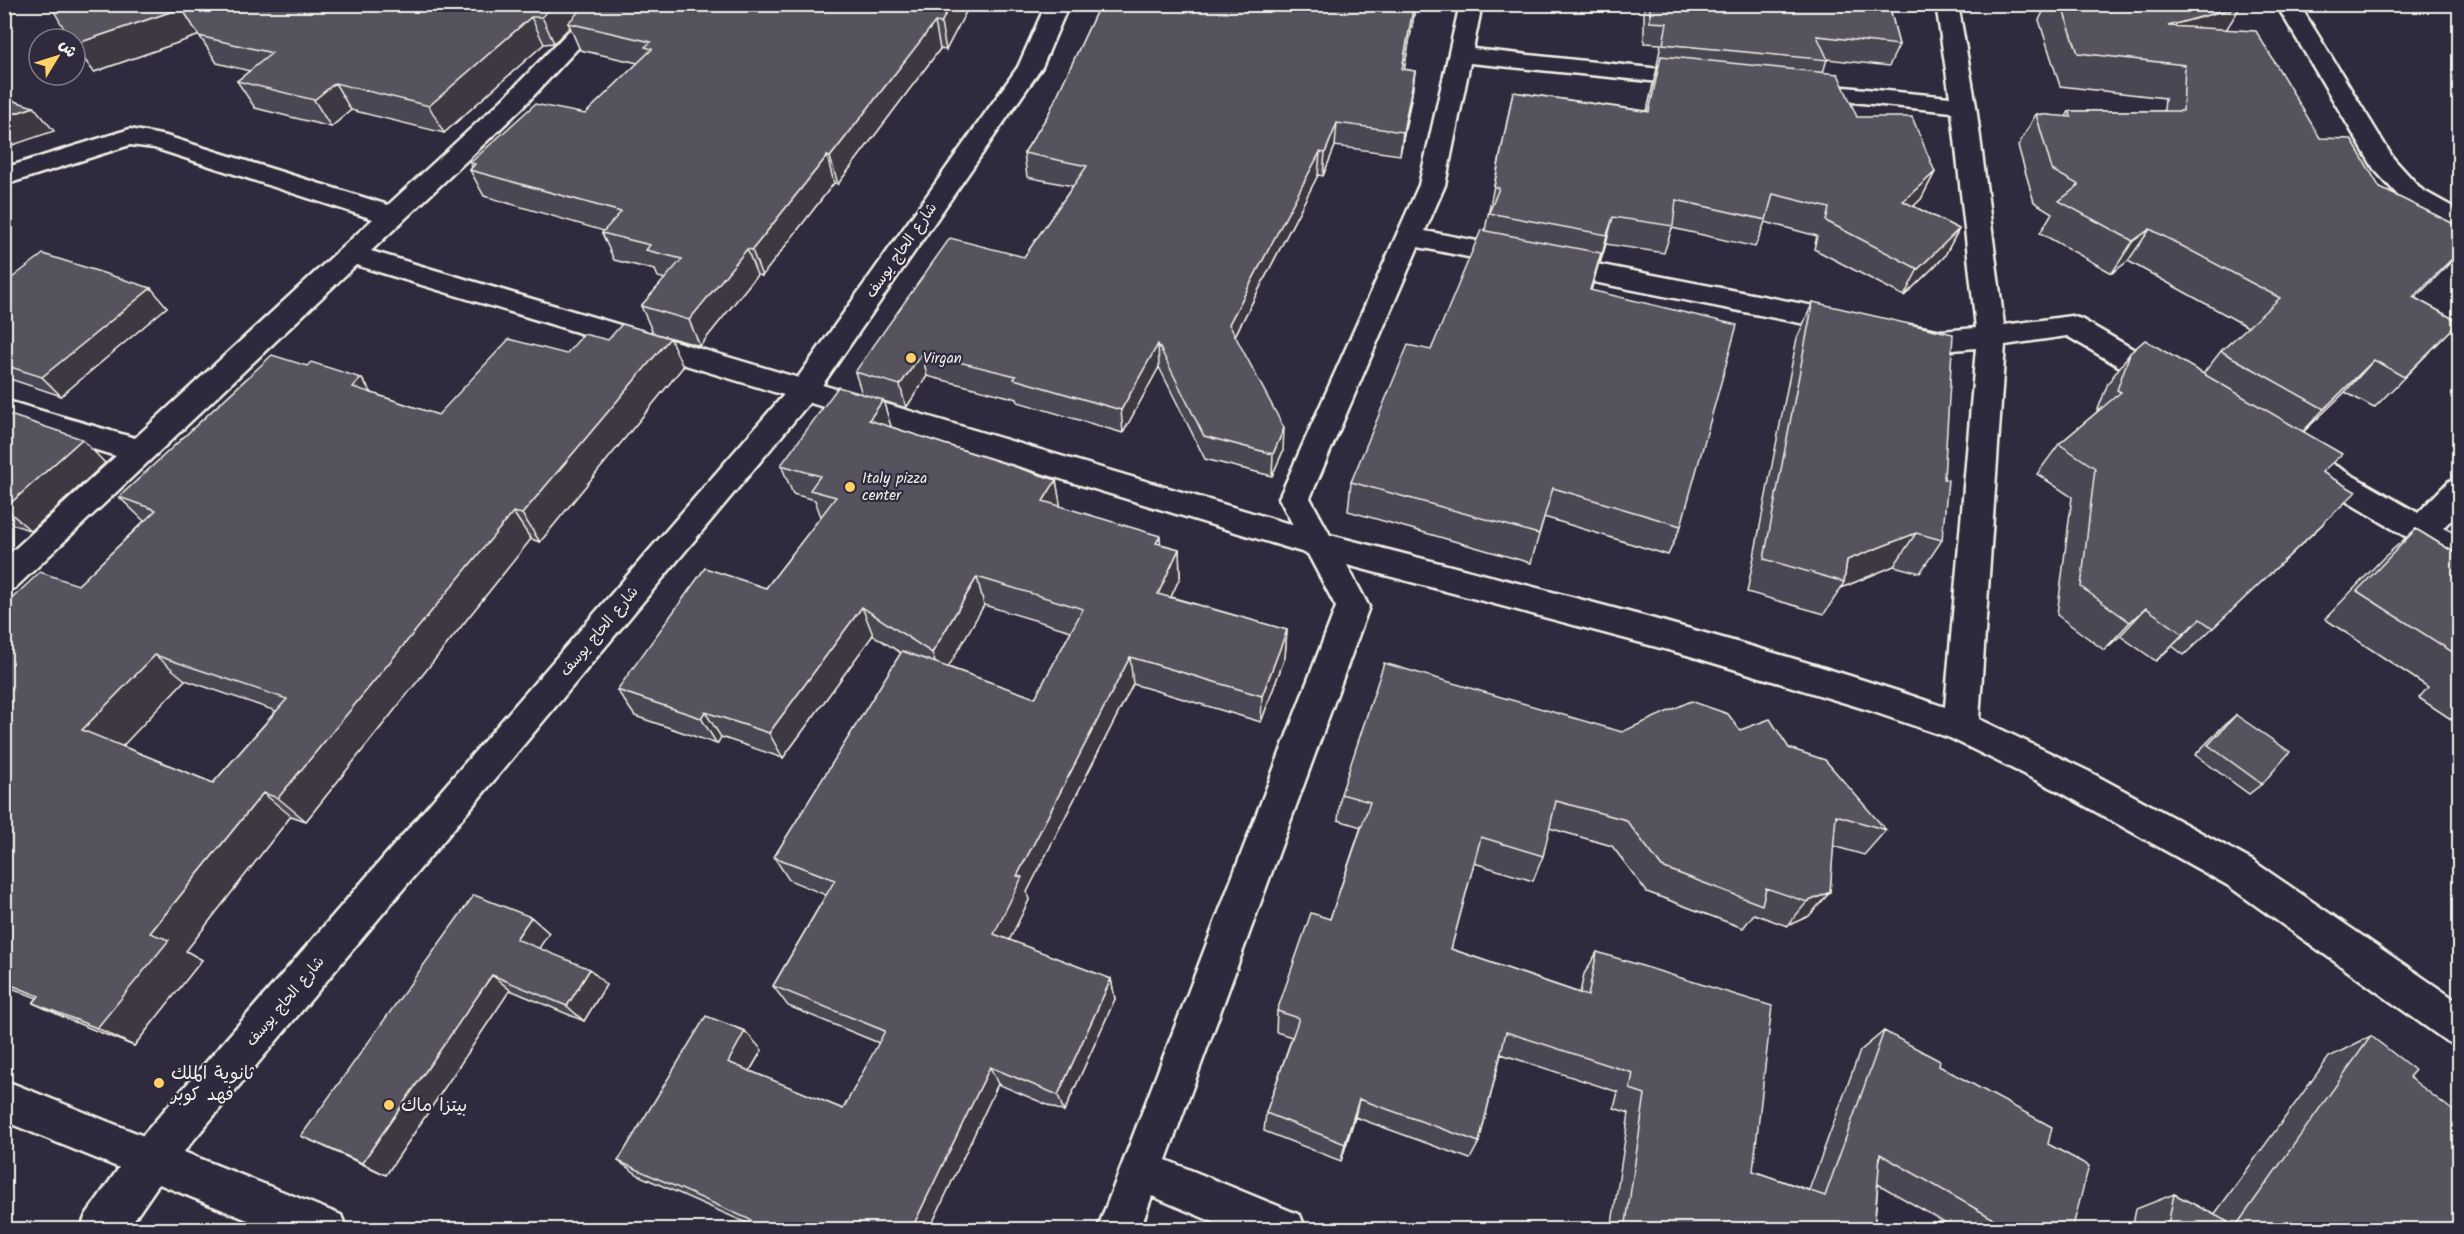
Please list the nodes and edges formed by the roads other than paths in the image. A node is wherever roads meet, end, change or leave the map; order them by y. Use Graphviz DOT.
graph roads {
  1 [pos="608,4"];
  2 [pos="1058,4"];
  3 [pos="1471,4"];
  4 [pos="1947,4"];
  5 [pos="2287,4"];
  6 [pos="1461,55"];
  7 [pos="1718,81"];
  8 [pos="1777,87"];
  9 [pos="1964,106"];
  10 [pos="4,177"];
  11 [pos="390,215"];
  12 [pos="2460,222"];
  13 [pos="1410,237"];
  14 [pos="352,255"];
  15 [pos="1991,338"];
  16 [pos="804,390"];
  17 [pos="2194,398"];
  18 [pos="4,411"];
  19 [pos="139,451"];
  20 [pos="2297,458"];
  21 [pos="2460,489"];
  22 [pos="2421,530"];
  23 [pos="1319,545"];
  24 [pos="2460,553"];
  25 [pos="4,579"];
  26 [pos="1961,727"];
  27 [pos="2460,1027"];
  28 [pos="4,1100"];
  29 [pos="152,1157"];
  30 [pos="1142,1171"];
  31 [pos="101,1230"];
  32 [pos="326,1230"];
  33 [pos="1118,1230"];
  34 [pos="1285,1230"];
  1 -- 11 [label="street"];
  2 -- 16 [label="street, شارع الحاج يوسف"];
  3 -- 6 [label="street"];
  4 -- 9 [label="street"];
  5 -- 12 [label="street"];
  6 -- 7 [label="street"];
  6 -- 13 [label="street"];
  8 -- 9 [label="street"];
  9 -- 15 [label="street"];
  10 -- 11 [label="street"];
  11 -- 14 [label="street"];
  13 -- 15 [label="street"];
  13 -- 23 [label="street"];
  14 -- 16 [label="street"];
  14 -- 19 [label="street"];
  15 -- 17 [label="street"];
  15 -- 26 [label="street"];
  16 -- 23 [label="street"];
  16 -- 29 [label="street, شارع الحاج يوسف"];
  18 -- 19 [label="street"];
  19 -- 25 [label="street"];
  20 -- 22 [label="street"];
  21 -- 22 [label="street"];
  22 -- 24 [label="street"];
  23 -- 26 [label="street"];
  23 -- 30 [label="street"];
  26 -- 27 [label="street"];
  28 -- 29 [label="street"];
  29 -- 31 [label="street, شارع الحاج يوسف"];
  29 -- 32 [label="street"];
  30 -- 33 [label="street"];
  30 -- 34 [label="street"];
}
